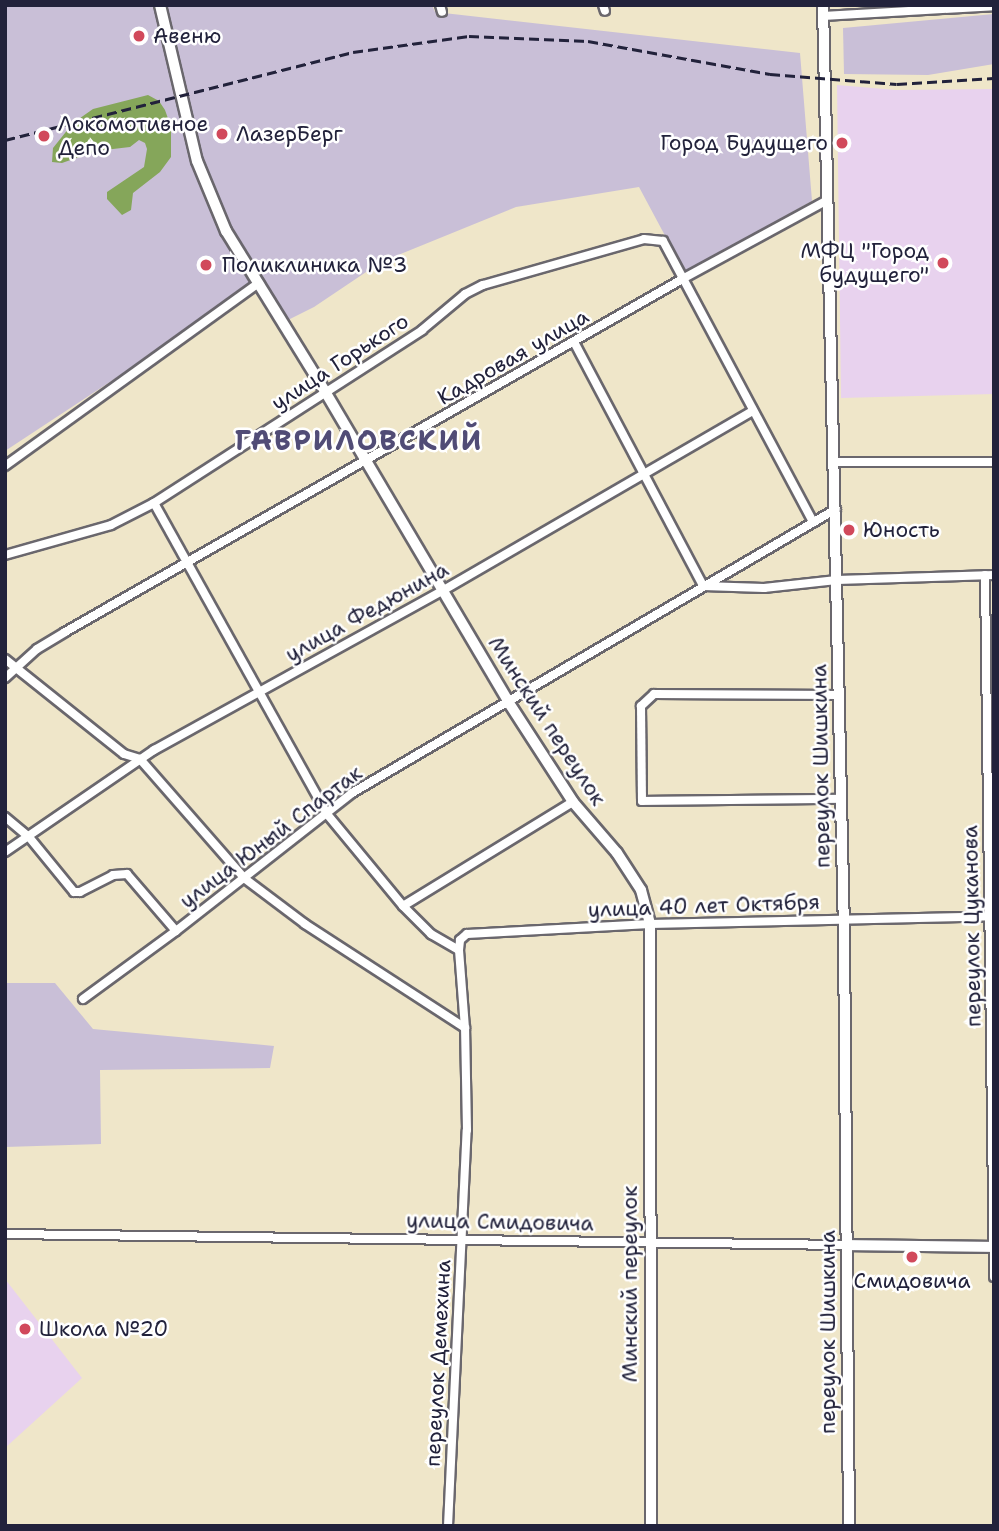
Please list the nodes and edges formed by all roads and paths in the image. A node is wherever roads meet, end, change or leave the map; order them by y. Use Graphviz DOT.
graph roads {
  1 [pos="160,5"];
  2 [pos="994,6"];
  3 [pos="823,11"];
  4 [pos="826,201"];
  5 [pos="684,278"];
  6 [pos="259,283"];
  7 [pos="574,342"];
  8 [pos="326,393"];
  9 [pos="752,411"];
  10 [pos="367,460"];
  11 [pos="834,462"];
  12 [pos="994,462"];
  13 [pos="5,466"];
  14 [pos="644,473"];
  15 [pos="154,503"];
  16 [pos="836,509"];
  17 [pos="813,522"];
  18 [pos="5,555"];
  19 [pos="190,563"];
  20 [pos="990,575"];
  21 [pos="837,580"];
  22 [pos="704,586"];
  23 [pos="442,591"];
  24 [pos="5,659"];
  25 [pos="16,667"];
  26 [pos="5,678"];
  27 [pos="257,692"];
  28 [pos="840,695"];
  29 [pos="509,704"];
  30 [pos="140,759"];
  31 [pos="841,799"];
  32 [pos="573,802"];
  33 [pos="327,814"];
  34 [pos="5,817"];
  35 [pos="29,836"];
  36 [pos="5,852"];
  37 [pos="244,877"];
  38 [pos="403,906"];
  39 [pos="992,916"];
  40 [pos="844,919"];
  41 [pos="650,924"];
  42 [pos="176,931"];
  43 [pos="459,950"];
  44 [pos="83,999"];
  45 [pos="465,1028"];
  46 [pos="5,1234"];
  47 [pos="461,1241"];
  48 [pos="649,1244"];
  49 [pos="847,1245"];
  50 [pos="994,1247"];
  51 [pos="994,1277"];
  52 [pos="448,1526"];
  53 [pos="652,1526"];
  54 [pos="849,1526"];
  1 -- 6 [label="street, Минский переулок"];
  2 -- 3 [label="street"];
  3 -- 4 [label="street, переулок Шишкина"];
  4 -- 5 [label="street, Кадровая улица"];
  4 -- 11 [label="street, переулок Шишкина"];
  5 -- 7 [label="street, Кадровая улица"];
  5 -- 8 [label="street, улица Горького"];
  5 -- 9 [label="street"];
  6 -- 8 [label="street, Минский переулок"];
  6 -- 13 [label="street"];
  7 -- 10 [label="street, Кадровая улица"];
  7 -- 14 [label="street"];
  8 -- 10 [label="street, Минский переулок"];
  8 -- 15 [label="street, улица Горького"];
  9 -- 14 [label="street, улица Федюнина"];
  9 -- 17 [label="street"];
  10 -- 19 [label="street, Кадровая улица"];
  10 -- 23 [label="street, Минский переулок"];
  11 -- 12 [label="street"];
  11 -- 16 [label="street, переулок Шишкина"];
  14 -- 22 [label="street"];
  14 -- 23 [label="street, улица Федюнина"];
  15 -- 18 [label="street, улица Горького"];
  15 -- 19 [label="street"];
  16 -- 17 [label="street, улица Юный Спартак"];
  16 -- 21 [label="street, переулок Шишкина"];
  17 -- 22 [label="street, улица Юный Спартак"];
  19 -- 25 [label="street, Кадровая улица"];
  19 -- 27 [label="street"];
  20 -- 21 [label="street"];
  20 -- 39 [label="street, переулок Цуканова"];
  21 -- 22 [label="street"];
  21 -- 28 [label="street, переулок Шишкина"];
  22 -- 29 [label="street, улица Юный Спартак"];
  23 -- 27 [label="street, улица Федюнина"];
  23 -- 29 [label="street, Минский переулок"];
  24 -- 25 [label="street"];
  25 -- 26 [label="street, Кадровая улица"];
  25 -- 30 [label="street"];
  27 -- 30 [label="street, улица Федюнина"];
  27 -- 33 [label="street"];
  28 -- 31 [label="street, переулок Шишкина"];
  28 -- 31 [label="street"];
  29 -- 32 [label="street, Минский переулок"];
  29 -- 33 [label="street, улица Юный Спартак"];
  30 -- 35 [label="street, улица Федюнина"];
  30 -- 37 [label="street"];
  31 -- 40 [label="street, переулок Шишкина"];
  32 -- 38 [label="street"];
  32 -- 41 [label="street, Минский переулок"];
  33 -- 37 [label="street, улица Юный Спартак"];
  33 -- 38 [label="street"];
  34 -- 35 [label="street"];
  35 -- 36 [label="street, улица Федюнина"];
  35 -- 42 [label="street"];
  37 -- 42 [label="street, улица Юный Спартак"];
  37 -- 45 [label="street"];
  38 -- 43 [label="street"];
  39 -- 40 [label="street, улица 40 лет Октября"];
  39 -- 50 [label="street, переулок Цуканова"];
  40 -- 41 [label="street, улица 40 лет Октября"];
  40 -- 49 [label="street, переулок Шишкина"];
  41 -- 43 [label="street, улица 40 лет Октября"];
  41 -- 48 [label="street, Минский переулок"];
  42 -- 44 [label="street, улица Юный Спартак"];
  43 -- 45 [label="street, переулок Демехина"];
  45 -- 47 [label="street, переулок Демехина"];
  46 -- 47 [label="street, улица Смидовича"];
  47 -- 48 [label="street, улица Смидовича"];
  47 -- 52 [label="street, переулок Демехина"];
  48 -- 49 [label="street, улица Смидовича"];
  48 -- 53 [label="street, Минский переулок"];
  49 -- 50 [label="street, улица Смидовича"];
  49 -- 54 [label="street, переулок Шишкина"];
  50 -- 51 [label="street, переулок Цуканова"];
}
